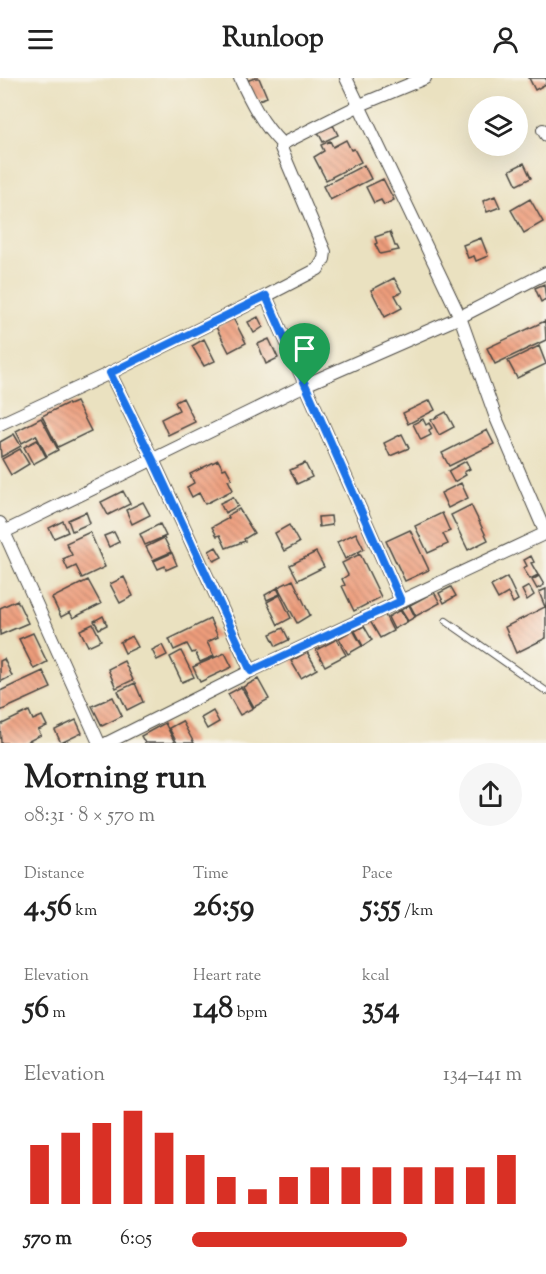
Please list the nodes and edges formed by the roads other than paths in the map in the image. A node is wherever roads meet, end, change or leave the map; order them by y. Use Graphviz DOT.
graph roads {
  1 [pos="240,78"];
  2 [pos="346,78"];
  3 [pos="425,78"];
  4 [pos="360,105"];
  5 [pos="282,144"];
  6 [pos="546,273"];
  7 [pos="266,296"];
  8 [pos="460,317"];
  9 [pos="110,373"];
  10 [pos="305,385"];
  11 [pos="0,424"];
  12 [pos="153,460"];
  13 [pos="2,529"];
  14 [pos="546,533"];
  15 [pos="401,601"];
  16 [pos="446,621"];
  17 [pos="251,671"];
  18 [pos="546,691"];
  19 [pos="99,743"];
  20 [pos="107,743"];
  1 -- 5 [label="street"];
  2 -- 4 [label="street"];
  3 -- 4 [label="street"];
  4 -- 5 [label="street"];
  4 -- 8 [label="street"];
  5 -- 7 [label="street"];
  6 -- 8 [label="street"];
  7 -- 9 [label="street"];
  7 -- 10 [label="street"];
  8 -- 10 [label="street"];
  8 -- 14 [label="street"];
  9 -- 11 [label="street"];
  9 -- 12 [label="street"];
  10 -- 12 [label="street"];
  10 -- 15 [label="street"];
  12 -- 13 [label="street"];
  12 -- 17 [label="street"];
  13 -- 19 [label="street"];
  14 -- 15 [label="street"];
  15 -- 17 [label="street"];
  16 -- 18 [label="lane"];
  17 -- 20 [label="street"];
}
